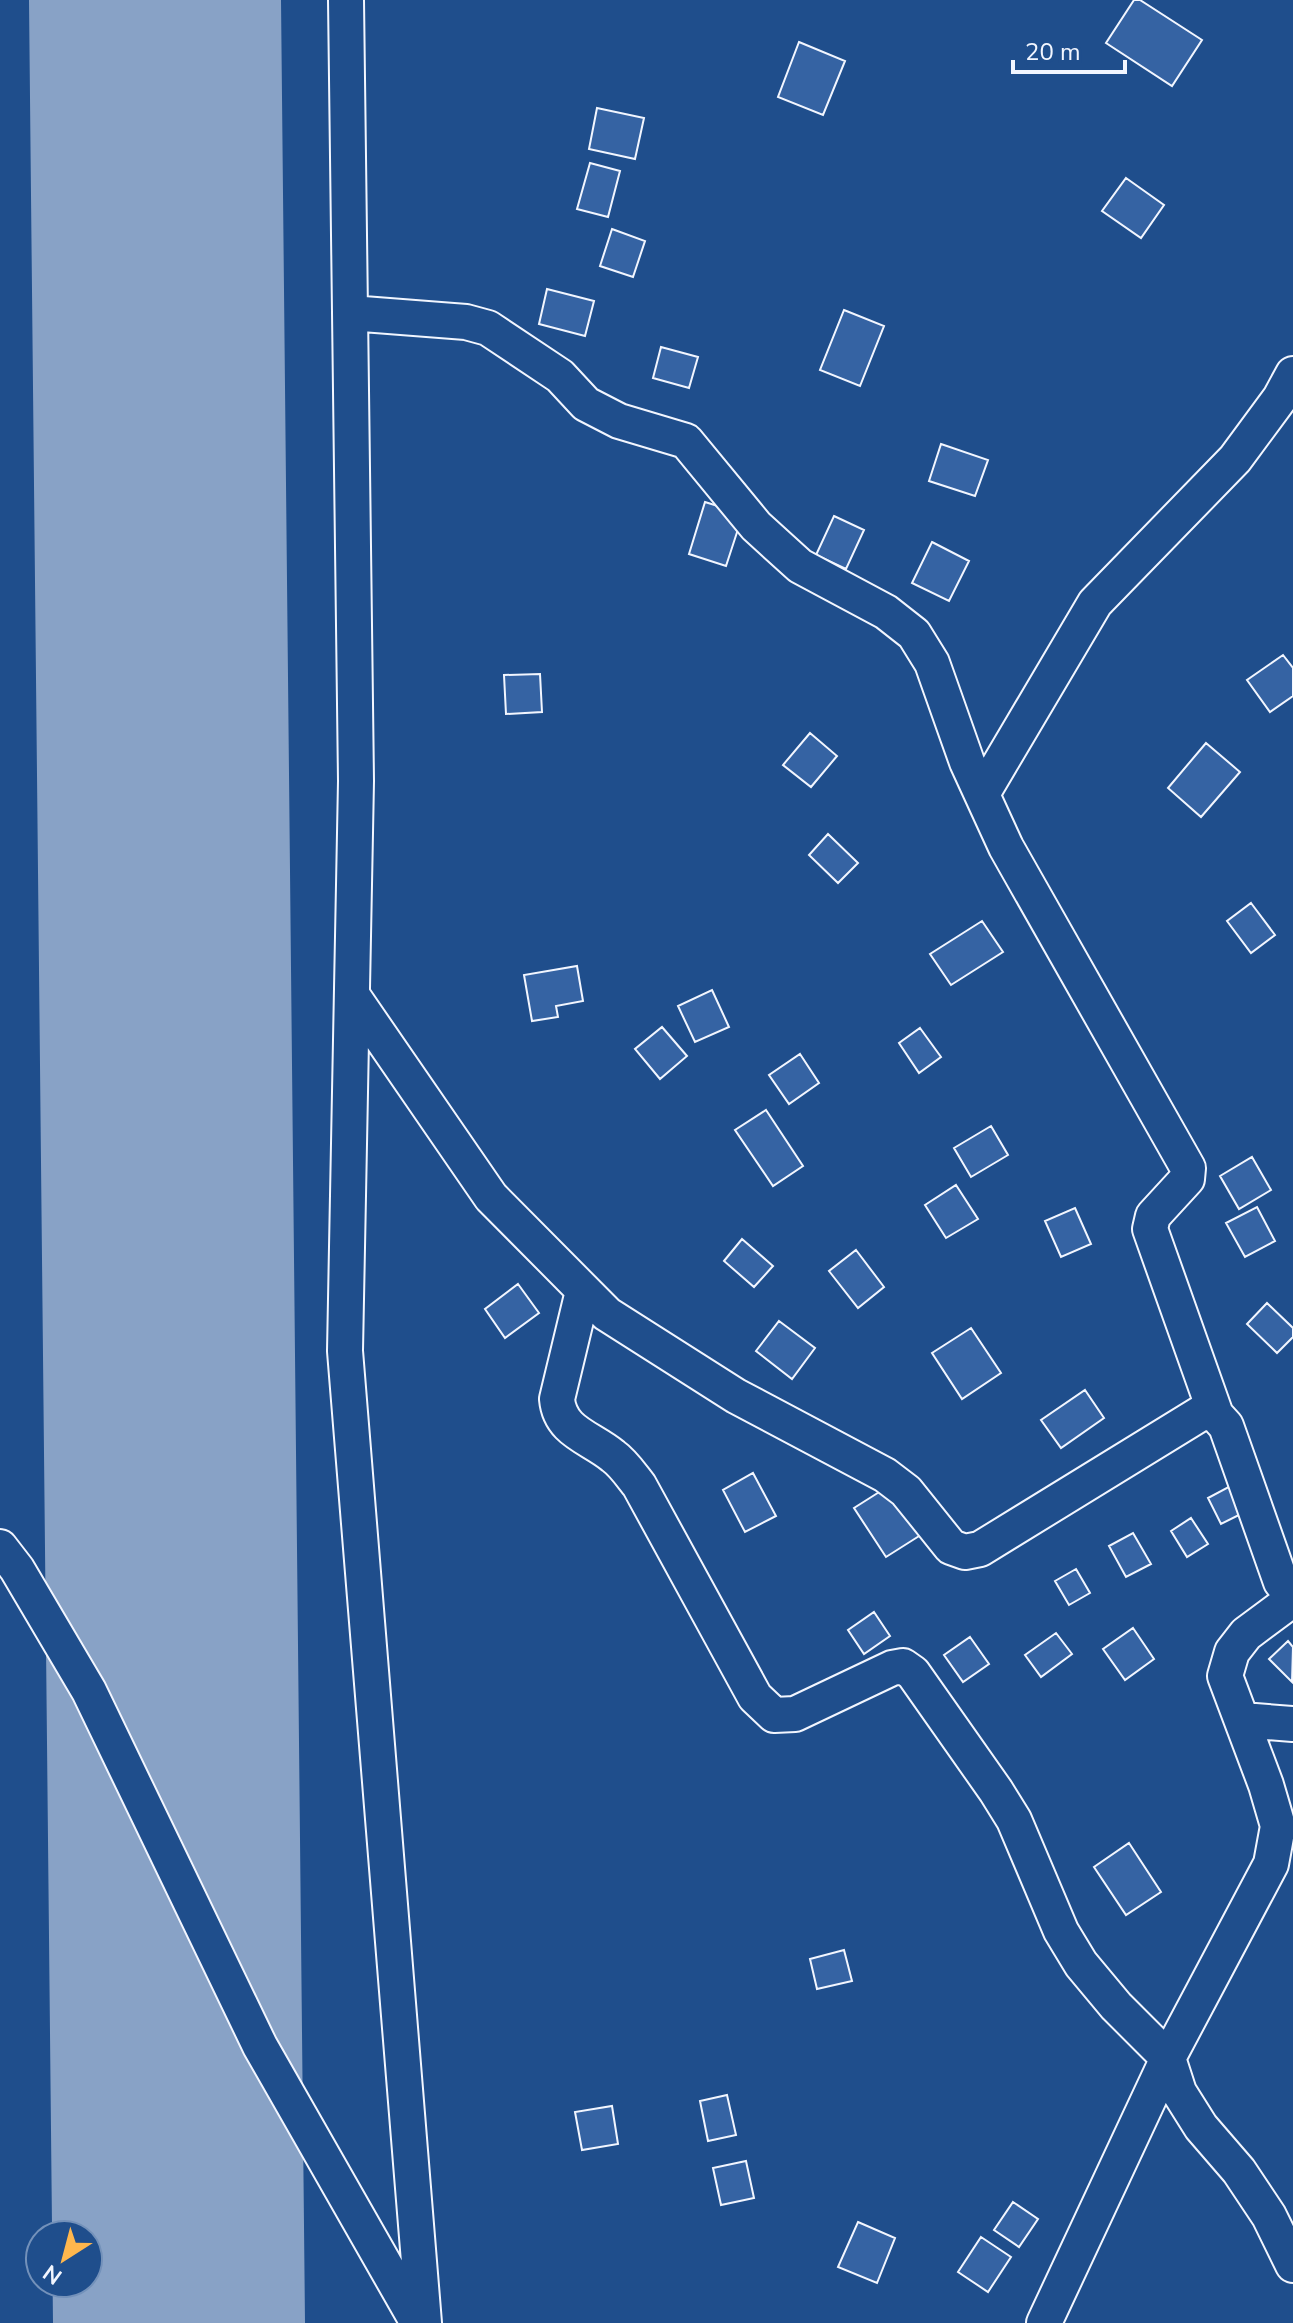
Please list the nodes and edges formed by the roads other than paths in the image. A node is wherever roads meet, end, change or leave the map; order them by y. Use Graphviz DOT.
graph roads {
  1 [pos="346,0"];
  2 [pos="350,313"];
  3 [pos="1293,374"];
  4 [pos="982,794"];
  5 [pos="352,995"];
  6 [pos="583,1291"];
  7 [pos="1216,1415"];
  8 [pos="0,1547"];
  9 [pos="1293,1598"];
  10 [pos="1242,1720"];
  11 [pos="1293,1724"];
  12 [pos="1168,2058"];
  13 [pos="1293,2265"];
  14 [pos="421,2323"];
  15 [pos="1044,2323"];
  1 -- 2 [label="street"];
  2 -- 4 [label="street"];
  2 -- 5 [label="street"];
  3 -- 4 [label="street"];
  4 -- 7 [label="street"];
  5 -- 6 [label="street"];
  5 -- 14 [label="street"];
  6 -- 7 [label="street"];
  6 -- 12 [label="street"];
  7 -- 9 [label="street"];
  8 -- 14 [label="street"];
  9 -- 10 [label="street"];
  10 -- 11 [label="street"];
  10 -- 12 [label="street"];
  12 -- 13 [label="street"];
  12 -- 15 [label="street"];
}
